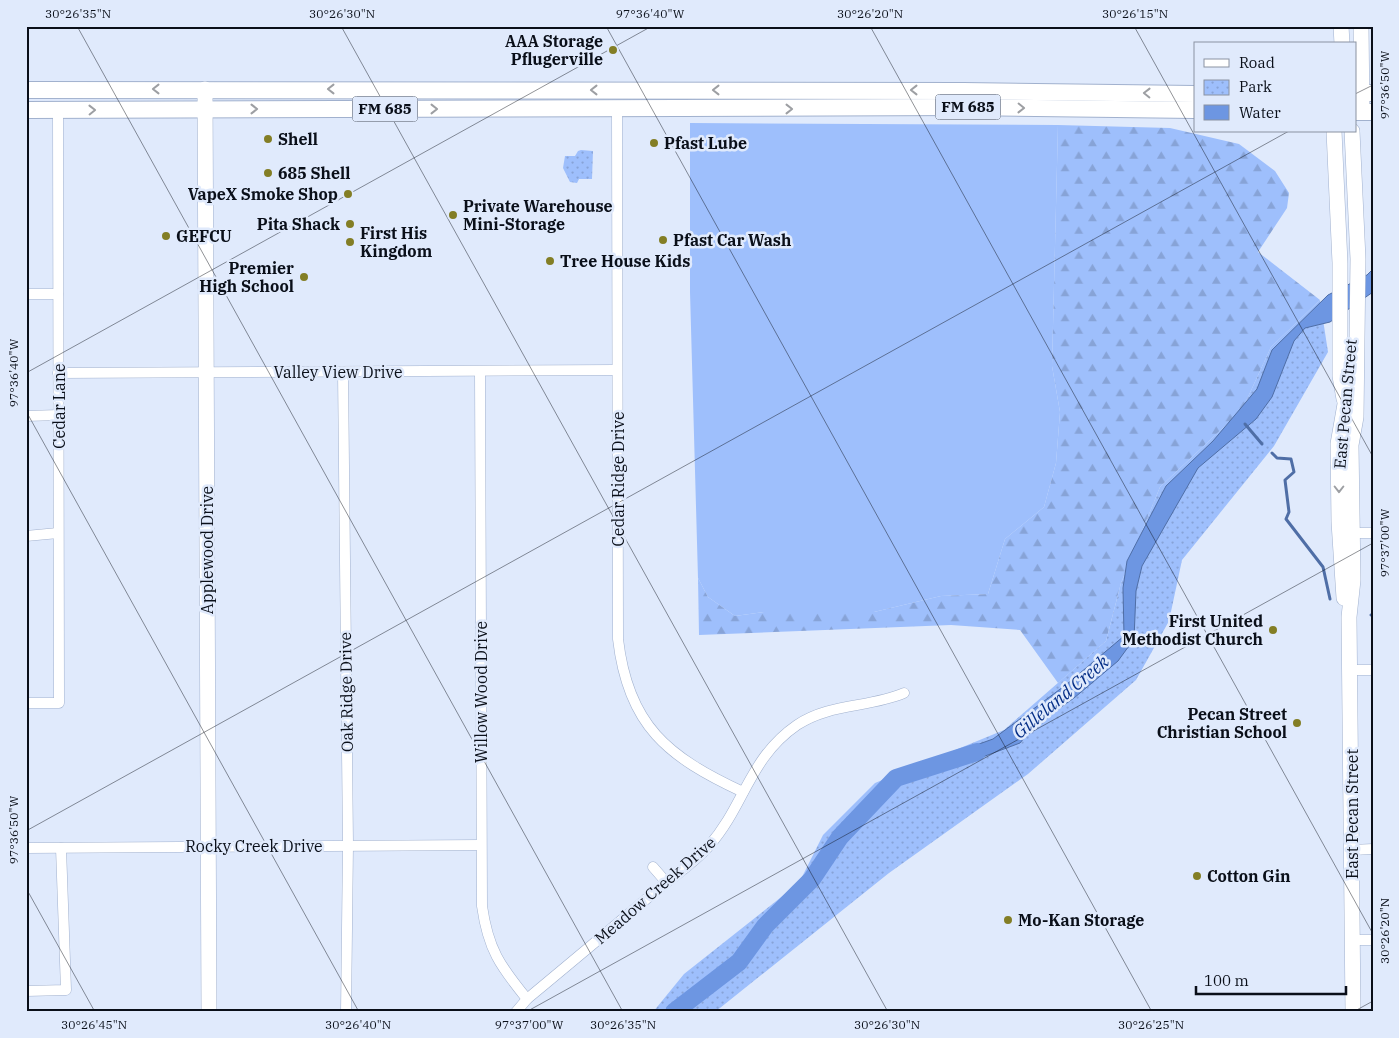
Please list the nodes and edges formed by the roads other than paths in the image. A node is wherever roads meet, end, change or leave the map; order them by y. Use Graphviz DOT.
graph roads {
  1 [pos="1332,26"];
  2 [pos="1342,26"];
  3 [pos="1350,26"];
  4 [pos="1361,26"];
  5 [pos="1332,42"];
  6 [pos="1342,42"];
  7 [pos="1350,42"];
  8 [pos="205,89"];
  9 [pos="26,90"];
  10 [pos="741,90"];
  11 [pos="1363,93"];
  12 [pos="1194,94"];
  13 [pos="205,108"];
  14 [pos="617,109"];
  15 [pos="740,109"];
  16 [pos="26,110"];
  17 [pos="58,110"];
  18 [pos="1194,110"];
  19 [pos="1366,113"];
  20 [pos="1356,131"];
  21 [pos="1334,132"];
  22 [pos="1349,135"];
  23 [pos="1350,261"];
  24 [pos="26,294"];
  25 [pos="58,294"];
  26 [pos="1350,336"];
  27 [pos="617,370"];
  28 [pos="343,372"];
  29 [pos="480,372"];
  30 [pos="58,373"];
  31 [pos="206,373"];
  32 [pos="1346,406"];
  33 [pos="59,415"];
  34 [pos="26,416"];
  35 [pos="1351,445"];
  36 [pos="58,533"];
  37 [pos="1353,533"];
  38 [pos="1373,533"];
  39 [pos="26,536"];
  40 [pos="1349,617"];
  41 [pos="1351,670"];
  42 [pos="1373,670"];
  43 [pos="904,693"];
  44 [pos="26,703"];
  45 [pos="743,792"];
  46 [pos="348,845"];
  47 [pos="481,845"];
  48 [pos="208,846"];
  49 [pos="26,848"];
  50 [pos="61,848"];
  51 [pos="1373,849"];
  52 [pos="1352,850"];
  53 [pos="653,867"];
  54 [pos="666,882"];
  55 [pos="1353,940"];
  56 [pos="1373,940"];
  57 [pos="26,991"];
  58 [pos="527,999"];
  59 [pos="209,1012"];
  60 [pos="346,1012"];
  61 [pos="516,1012"];
  62 [pos="1353,1012"];
  1 -- 5 [label="main road"];
  2 -- 6 [label="main road"];
  3 -- 7 [label="main road"];
  4 -- 11 [label="main road"];
  8 -- 9 [label="main road, FM 685, one-way"];
  10 -- 8 [label="main road, FM 685, one-way"];
  8 -- 13 [label="main road, Applewood Drive"];
  12 -- 10 [label="main road, FM 685, one-way"];
  10 -- 15 [label="street"];
  11 -- 19 [label="main road"];
  13 -- 14 [label="main road, FM 685, one-way"];
  17 -- 13 [label="main road, FM 685, one-way"];
  13 -- 31 [label="main road, Applewood Drive"];
  14 -- 15 [label="main road, FM 685"];
  14 -- 27 [label="street, Cedar Ridge Drive"];
  15 -- 18 [label="main road, FM 685, one-way"];
  16 -- 17 [label="main road, FM 685"];
  17 -- 25 [label="street, Cedar Lane"];
  19 -- 20 [label="main road"];
  21 -- 23 [label="main road"];
  22 -- 23 [label="main road"];
  23 -- 26 [label="main road"];
  24 -- 25 [label="street"];
  25 -- 30 [label="street, Cedar Lane"];
  26 -- 32 [label="main road"];
  26 -- 35 [label="main road, East Pecan Street"];
  27 -- 29 [label="street, Valley View Drive"];
  27 -- 45 [label="street, Cedar Ridge Drive"];
  28 -- 29 [label="street, Valley View Drive"];
  28 -- 31 [label="street, Valley View Drive"];
  28 -- 46 [label="street, Oak Ridge Drive"];
  29 -- 47 [label="street, Willow Wood Drive"];
  30 -- 31 [label="street, Valley View Drive"];
  30 -- 33 [label="street, Cedar Lane"];
  31 -- 48 [label="main road, Applewood Drive"];
  32 -- 35 [label="main road"];
  32 -- 40 [label="main road, East Pecan Street, one-way"];
  33 -- 34 [label="street"];
  33 -- 36 [label="street, Cedar Lane"];
  35 -- 37 [label="main road, East Pecan Street"];
  36 -- 39 [label="street"];
  36 -- 44 [label="street, Cedar Lane"];
  37 -- 38 [label="street"];
  37 -- 40 [label="main road, East Pecan Street"];
  40 -- 41 [label="main road, East Pecan Street"];
  41 -- 42 [label="street"];
  41 -- 52 [label="main road, East Pecan Street"];
  43 -- 45 [label="street, Meadow Creek Drive"];
  45 -- 54 [label="street, Meadow Creek Drive"];
  46 -- 47 [label="street, Rocky Creek Drive"];
  46 -- 48 [label="street, Rocky Creek Drive"];
  46 -- 60 [label="street, Oak Ridge Drive"];
  47 -- 58 [label="street, Willow Wood Drive"];
  48 -- 50 [label="street, Rocky Creek Drive"];
  48 -- 59 [label="main road, Applewood Drive"];
  49 -- 50 [label="street, Rocky Creek Drive"];
  50 -- 57 [label="street"];
  51 -- 52 [label="street"];
  52 -- 55 [label="main road, East Pecan Street"];
  53 -- 54 [label="street"];
  54 -- 58 [label="street, Meadow Creek Drive"];
  55 -- 56 [label="street"];
  55 -- 62 [label="main road, East Pecan Street"];
  58 -- 61 [label="street, Meadow Creek Drive"];
}
